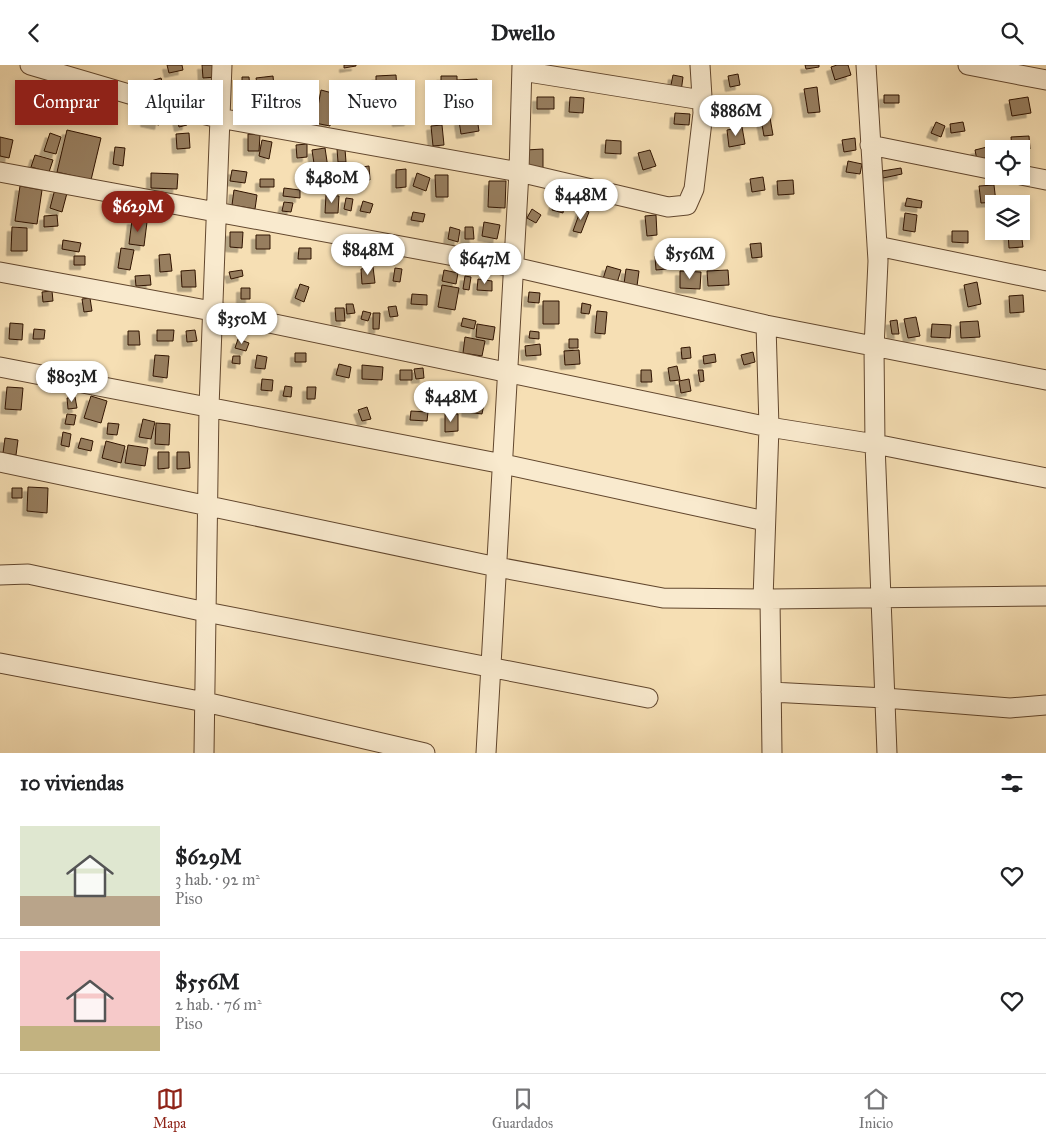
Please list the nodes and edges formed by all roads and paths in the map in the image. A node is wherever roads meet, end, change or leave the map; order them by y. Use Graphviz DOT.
graph roads {
  1 [pos="30,65"];
  2 [pos="222,65"];
  3 [pos="700,65"];
  4 [pos="866,65"];
  5 [pos="968,65"];
  6 [pos="522,68"];
  7 [pos="221,80"];
  8 [pos="1046,80"];
  9 [pos="128,94"];
  10 [pos="702,100"];
  11 [pos="223,119"];
  12 [pos="220,125"];
  13 [pos="870,145"];
  14 [pos="985,168"];
  15 [pos="0,172"];
  16 [pos="519,172"];
  17 [pos="1030,177"];
  18 [pos="1046,181"];
  19 [pos="216,212"];
  20 [pos="877,247"];
  21 [pos="514,267"];
  22 [pos="0,272"];
  23 [pos="1046,281"];
  24 [pos="212,311"];
  25 [pos="766,325"];
  26 [pos="874,348"];
  27 [pos="0,367"];
  28 [pos="508,373"];
  29 [pos="1046,380"];
  30 [pos="209,407"];
  31 [pos="769,427"];
  32 [pos="875,444"];
  33 [pos="0,462"];
  34 [pos="503,464"];
  35 [pos="1046,478"];
  36 [pos="208,506"];
  37 [pos="765,521"];
  38 [pos="497,567"];
  39 [pos="0,575"];
  40 [pos="1046,596"];
  41 [pos="881,597"];
  42 [pos="767,599"];
  43 [pos="206,612"];
  44 [pos="0,663"];
  45 [pos="491,667"];
  46 [pos="771,692"];
  47 [pos="648,698"];
  48 [pos="885,698"];
  49 [pos="205,702"];
  50 [pos="1046,705"];
  51 [pos="204,753"];
  52 [pos="425,753"];
  53 [pos="486,753"];
  54 [pos="772,753"];
  55 [pos="887,753"];
  1 -- 9 [label="street"];
  2 -- 7 [label="street"];
  3 -- 10 [label="street"];
  4 -- 13 [label="street"];
  5 -- 8 [label="street"];
  6 -- 10 [label="street"];
  6 -- 16 [label="street"];
  10 -- 16 [label="street"];
  11 -- 16 [label="street"];
  12 -- 19 [label="street"];
  13 -- 14 [label="street"];
  13 -- 20 [label="street"];
  15 -- 19 [label="street"];
  16 -- 21 [label="street"];
  17 -- 18 [label="street"];
  19 -- 21 [label="street"];
  19 -- 24 [label="street"];
  20 -- 23 [label="street"];
  20 -- 26 [label="street"];
  21 -- 25 [label="street"];
  21 -- 28 [label="street"];
  22 -- 24 [label="street"];
  24 -- 28 [label="street"];
  24 -- 30 [label="street"];
  25 -- 26 [label="street"];
  25 -- 31 [label="street"];
  26 -- 29 [label="street"];
  26 -- 32 [label="street"];
  27 -- 30 [label="street"];
  28 -- 31 [label="street"];
  28 -- 34 [label="street"];
  30 -- 34 [label="street"];
  30 -- 36 [label="street"];
  31 -- 32 [label="street"];
  31 -- 37 [label="street"];
  32 -- 35 [label="street"];
  32 -- 41 [label="street"];
  33 -- 36 [label="street"];
  34 -- 37 [label="street"];
  34 -- 38 [label="street"];
  36 -- 38 [label="street"];
  36 -- 43 [label="street"];
  37 -- 42 [label="street"];
  38 -- 42 [label="street"];
  38 -- 45 [label="street"];
  39 -- 43 [label="street"];
  40 -- 41 [label="street"];
  41 -- 42 [label="street"];
  41 -- 48 [label="street"];
  42 -- 46 [label="street"];
  43 -- 45 [label="street"];
  43 -- 49 [label="street"];
  44 -- 49 [label="street"];
  45 -- 47 [label="street"];
  45 -- 53 [label="street"];
  46 -- 48 [label="street"];
  46 -- 54 [label="street"];
  48 -- 50 [label="street"];
  48 -- 55 [label="street"];
  49 -- 51 [label="street"];
  49 -- 52 [label="street"];
}
